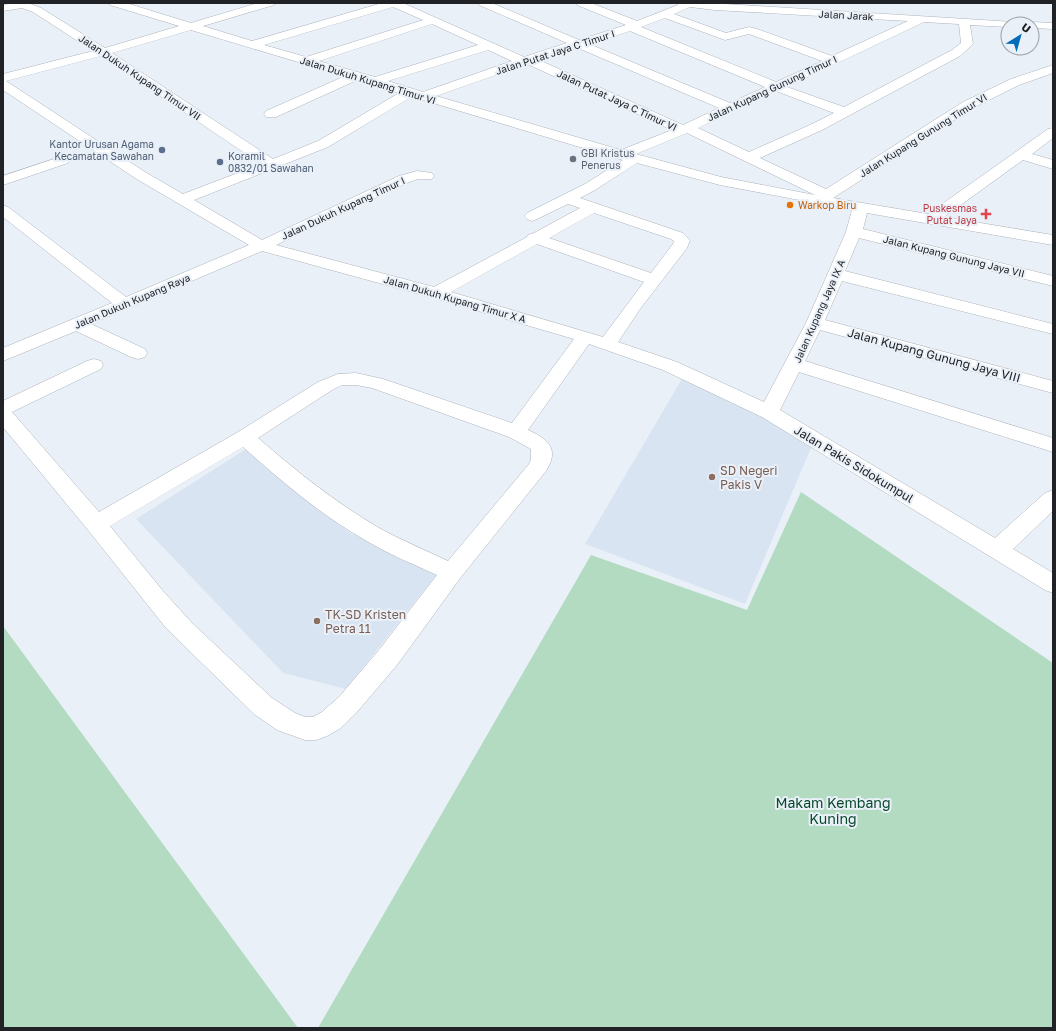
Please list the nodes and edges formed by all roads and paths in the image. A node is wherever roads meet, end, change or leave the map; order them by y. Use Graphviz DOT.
graph roads {
  1 [pos="114,3"];
  2 [pos="270,3"];
  3 [pos="394,3"];
  4 [pos="483,3"];
  5 [pos="581,3"];
  6 [pos="687,3"];
  7 [pos="152,4"];
  8 [pos="3,8"];
  9 [pos="829,8"];
  10 [pos="134,9"];
  11 [pos="665,14"];
  12 [pos="922,19"];
  13 [pos="431,21"];
  14 [pos="964,22"];
  15 [pos="1000,24"];
  16 [pos="1040,25"];
  17 [pos="634,26"];
  18 [pos="1053,26"];
  19 [pos="191,27"];
  20 [pos="578,44"];
  21 [pos="250,45"];
  22 [pos="488,46"];
  23 [pos="103,52"];
  24 [pos="831,60"];
  25 [pos="306,61"];
  26 [pos="526,61"];
  27 [pos="1053,69"];
  28 [pos="356,76"];
  29 [pos="3,78"];
  30 [pos="373,82"];
  31 [pos="3,84"];
  32 [pos="776,87"];
  33 [pos="415,95"];
  34 [pos="730,108"];
  35 [pos="845,112"];
  36 [pos="271,114"];
  37 [pos="685,129"];
  38 [pos="1053,132"];
  39 [pos="1021,154"];
  40 [pos="628,157"];
  41 [pos="748,158"];
  42 [pos="63,160"];
  43 [pos="272,165"];
  44 [pos="1053,165"];
  45 [pos="427,176"];
  46 [pos="3,181"];
  47 [pos="823,197"];
  48 [pos="568,199"];
  49 [pos="182,200"];
  50 [pos="861,206"];
  51 [pos="592,208"];
  52 [pos="3,210"];
  53 [pos="532,216"];
  54 [pos="932,218"];
  55 [pos="1053,223"];
  56 [pos="854,232"];
  57 [pos="1034,236"];
  58 [pos="534,238"];
  59 [pos="1053,240"];
  60 [pos="261,246"];
  61 [pos="836,274"];
  62 [pos="654,280"];
  63 [pos="1053,281"];
  64 [pos="436,293"];
  65 [pos="126,304"];
  66 [pos="815,323"];
  67 [pos="78,324"];
  68 [pos="1053,329"];
  69 [pos="585,337"];
  70 [pos="607,345"];
  71 [pos="138,353"];
  72 [pos="3,355"];
  73 [pos="648,358"];
  74 [pos="795,364"];
  75 [pos="94,365"];
  76 [pos="1053,387"];
  77 [pos="3,409"];
  78 [pos="769,412"];
  79 [pos="3,414"];
  80 [pos="516,432"];
  81 [pos="244,437"];
  82 [pos="1053,445"];
  83 [pos="1053,498"];
  84 [pos="96,524"];
  85 [pos="997,550"];
  86 [pos="452,572"];
  87 [pos="1053,584"];
  1 -- 10 [label="street, Jalan Dukuh Kupang Timur VI"];
  2 -- 19 [label="street"];
  3 -- 13 [label="street, Jalan Putat Jaya C Timur VI"];
  3 -- 21 [label="street"];
  4 -- 20 [label="street"];
  5 -- 17 [label="street"];
  6 -- 9 [label="street, Jalan Jarak"];
  6 -- 11 [label="street, Jalan Putat Jaya C Timur I"];
  7 -- 10 [label="street"];
  8 -- 23 [label="street, Jalan Dukuh Kupang Timur VII"];
  9 -- 12 [label="street, Jalan Jarak"];
  10 -- 19 [label="street, Jalan Dukuh Kupang Timur VI"];
  11 -- 17 [label="street, Jalan Putat Jaya C Timur I"];
  11 -- 24 [label="street"];
  12 -- 14 [label="street, Jalan Jarak"];
  12 -- 24 [label="street, Jalan Kupang Gunung Timur I"];
  13 -- 22 [label="street, Jalan Putat Jaya C Timur VI"];
  13 -- 25 [label="street"];
  14 -- 15 [label="street, Jalan Jarak"];
  14 -- 35 [label="street"];
  16 -- 18 [label="street"];
  17 -- 20 [label="street, Jalan Putat Jaya C Timur I"];
  17 -- 32 [label="street"];
  19 -- 21 [label="street, Jalan Dukuh Kupang Timur VI"];
  19 -- 23 [label="street"];
  20 -- 26 [label="street, Jalan Putat Jaya C Timur I"];
  20 -- 34 [label="street"];
  21 -- 25 [label="street, Jalan Dukuh Kupang Timur VI"];
  22 -- 26 [label="street, Jalan Putat Jaya C Timur VI"];
  22 -- 30 [label="street"];
  23 -- 29 [label="street"];
  23 -- 43 [label="street, Jalan Dukuh Kupang Timur VII"];
  24 -- 32 [label="street, Jalan Kupang Gunung Timur I"];
  25 -- 28 [label="street, Jalan Dukuh Kupang Timur VI"];
  26 -- 33 [label="street, Jalan Putat Jaya C Timur I"];
  26 -- 37 [label="street, Jalan Putat Jaya C Timur VI"];
  27 -- 47 [label="street, Jalan Kupang Gunung Timur VI"];
  28 -- 30 [label="street, Jalan Dukuh Kupang Timur VI"];
  28 -- 36 [label="street"];
  30 -- 33 [label="street, Jalan Dukuh Kupang Timur VI"];
  31 -- 49 [label="street, Jalan Dukuh Kupang Timur X A"];
  32 -- 34 [label="street, Jalan Kupang Gunung Timur I"];
  32 -- 35 [label="street"];
  33 -- 40 [label="street, Jalan Dukuh Kupang Timur VI"];
  33 -- 43 [label="street, Jalan Putat Jaya C Timur I"];
  34 -- 37 [label="street, Jalan Kupang Gunung Timur I"];
  35 -- 41 [label="street"];
  37 -- 40 [label="street, Jalan Kupang Gunung Timur I"];
  37 -- 41 [label="street, Jalan Putat Jaya C Timur VI"];
  38 -- 39 [label="street"];
  39 -- 44 [label="street"];
  39 -- 54 [label="street"];
  40 -- 47 [label="street, Jalan Dukuh Kupang Timur VI"];
  40 -- 48 [label="street, Jalan Kupang Gunung Timur I"];
  41 -- 47 [label="street, Jalan Putat Jaya C Timur VI"];
  42 -- 46 [label="street"];
  43 -- 49 [label="street, Jalan Putat Jaya C Timur I"];
  45 -- 60 [label="street, Jalan Dukuh Kupang Timur I"];
  47 -- 50 [label="street"];
  48 -- 51 [label="street"];
  48 -- 53 [label="street, Jalan Kupang Gunung Timur I"];
  49 -- 60 [label="street, Jalan Dukuh Kupang Timur X A"];
  50 -- 54 [label="street"];
  50 -- 56 [label="street, Jalan Kupang Jaya IX A"];
  51 -- 58 [label="street"];
  51 -- 62 [label="street"];
  52 -- 65 [label="street"];
  54 -- 57 [label="street"];
  55 -- 57 [label="street"];
  56 -- 61 [label="street, Jalan Kupang Jaya IX A"];
  56 -- 63 [label="street, Jalan Kupang Gunung Jaya VII"];
  57 -- 59 [label="street"];
  58 -- 62 [label="street"];
  58 -- 64 [label="street"];
  60 -- 64 [label="street, Jalan Dukuh Kupang Timur X A"];
  60 -- 65 [label="street, Jalan Dukuh Kupang Raya"];
  61 -- 66 [label="street, Jalan Kupang Jaya IX A"];
  61 -- 68 [label="street"];
  62 -- 70 [label="street"];
  64 -- 69 [label="street, Jalan Dukuh Kupang Timur X A"];
  65 -- 67 [label="street, Jalan Dukuh Kupang Raya"];
  66 -- 74 [label="street, Jalan Kupang Jaya IX A"];
  66 -- 76 [label="street, Jalan Kupang Gunung Jaya VIII"];
  67 -- 71 [label="street"];
  67 -- 72 [label="street, Jalan Dukuh Kupang Raya"];
  69 -- 70 [label="street, Jalan Dukuh Kupang Timur X A"];
  69 -- 80 [label="street"];
  70 -- 73 [label="street, Jalan Dukuh Kupang Timur X A"];
  73 -- 78 [label="street, Jalan Pakis Sidokumpul"];
  74 -- 78 [label="street, Jalan Kupang Jaya IX A"];
  74 -- 82 [label="street"];
  75 -- 77 [label="street"];
  78 -- 85 [label="street, Jalan Pakis Sidokumpul"];
  79 -- 84 [label="street"];
  80 -- 81 [label="street"];
  80 -- 86 [label="street"];
  81 -- 84 [label="street"];
  81 -- 86 [label="street"];
  83 -- 85 [label="street"];
  84 -- 86 [label="street"];
  85 -- 87 [label="street, Jalan Pakis Sidokumpul"];
}
